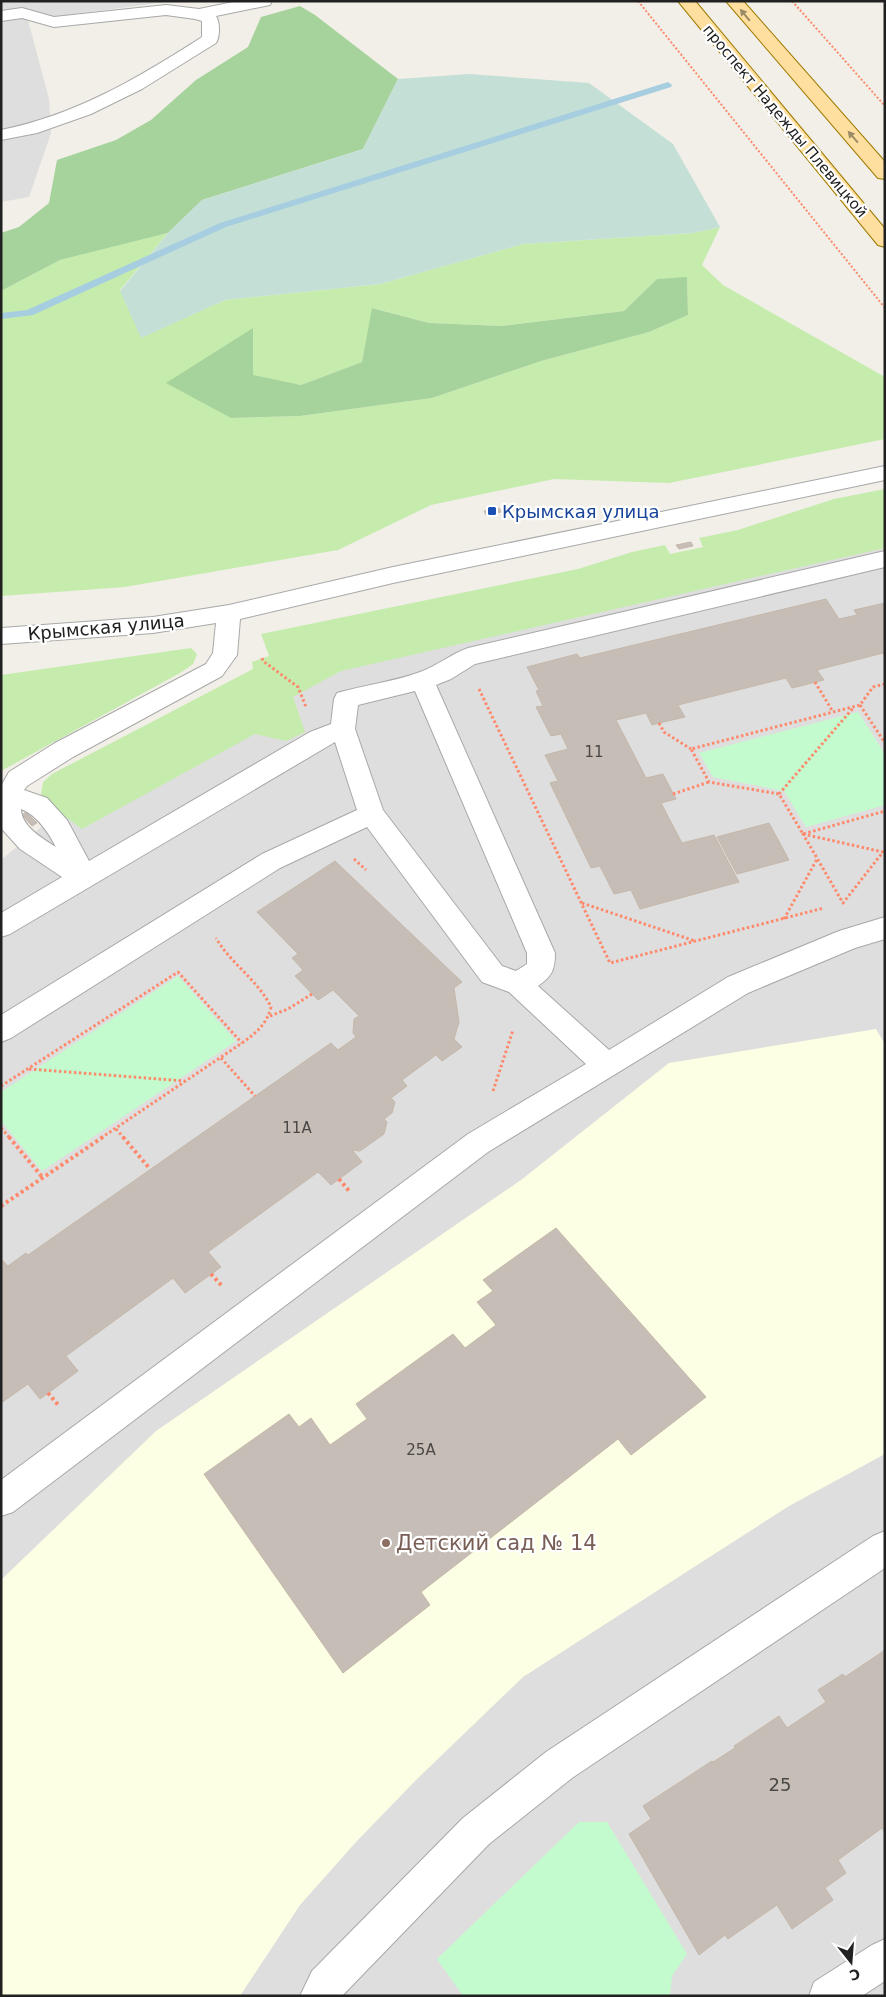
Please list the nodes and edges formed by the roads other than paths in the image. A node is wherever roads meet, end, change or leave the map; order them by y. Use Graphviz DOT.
graph roads {
  1 [pos="264,1"];
  2 [pos="686,1"];
  3 [pos="734,1"];
  4 [pos="20,7"];
  5 [pos="199,14"];
  6 [pos="1,16"];
  7 [pos="1,135"];
  8 [pos="885,174"];
  9 [pos="885,241"];
  10 [pos="885,473"];
  11 [pos="885,559"];
  12 [pos="229,613"];
  13 [pos="1,636"];
  14 [pos="422,681"];
  15 [pos="342,729"];
  16 [pos="371,814"];
  17 [pos="85,878"];
  18 [pos="1,926"];
  19 [pos="885,928"];
  20 [pos="519,984"];
  21 [pos="1,1030"];
  22 [pos="607,1066"];
  23 [pos="1,1500"];
  24 [pos="885,1548"];
  25 [pos="885,1958"];
  26 [pos="319,1996"];
  27 [pos="828,1996"];
  1 -- 5 [label="street"];
  2 -- 9 [label="main road, проспект Надежды Плевицкой"];
  8 -- 3 [label="main road, one-way"];
  4 -- 5 [label="street"];
  4 -- 6 [label="street"];
  5 -- 7 [label="street"];
  10 -- 12 [label="street, Крымская улица"];
  11 -- 14 [label="street"];
  12 -- 13 [label="street, Крымская улица"];
  12 -- 17 [label="street"];
  14 -- 15 [label="street"];
  14 -- 20 [label="street"];
  15 -- 16 [label="street"];
  15 -- 17 [label="street"];
  16 -- 20 [label="street"];
  16 -- 21 [label="street"];
  17 -- 18 [label="street"];
  19 -- 22 [label="street"];
  20 -- 22 [label="street"];
  22 -- 23 [label="street"];
  24 -- 26 [label="street"];
  25 -- 27 [label="street"];
}
